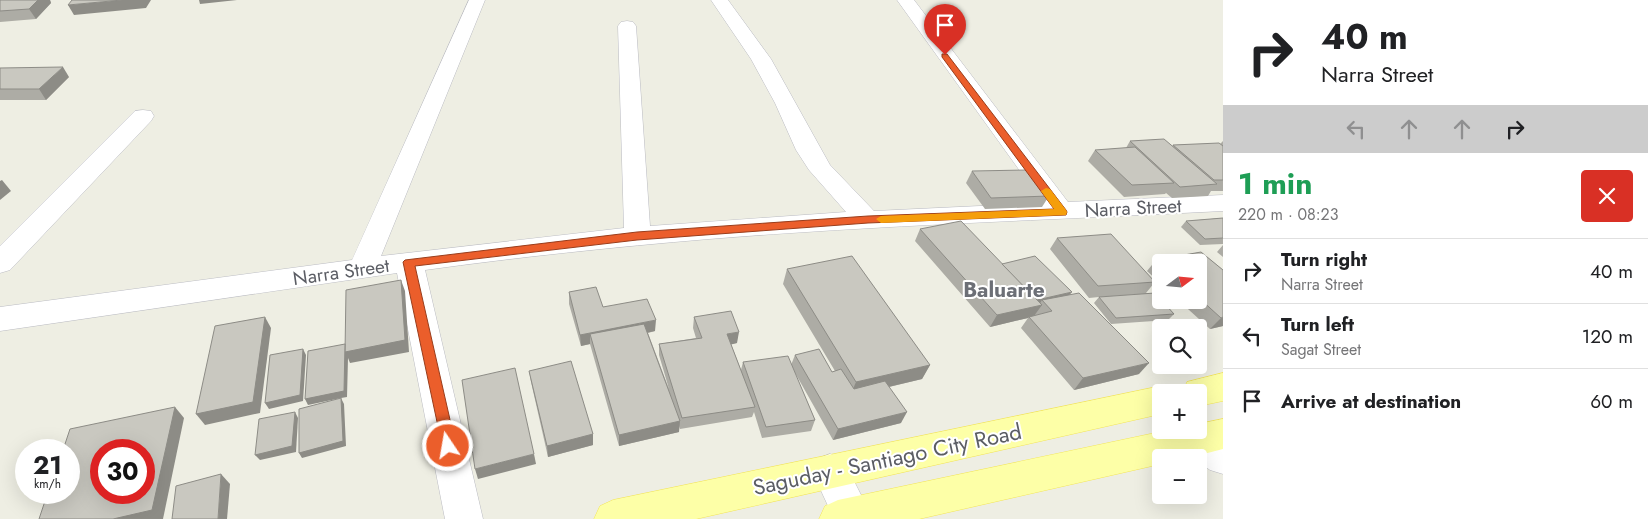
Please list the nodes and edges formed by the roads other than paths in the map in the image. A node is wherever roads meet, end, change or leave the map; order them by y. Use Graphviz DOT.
graph roads {
  1 [pos="477,0"];
  2 [pos="719,0"];
  3 [pos="905,0"];
  4 [pos="627,26"];
  5 [pos="143,116"];
  6 [pos="1223,203"];
  7 [pos="1062,212"];
  8 [pos="868,220"];
  9 [pos="637,236"];
  10 [pos="409,262"];
  11 [pos="0,263"];
  12 [pos="362,268"];
  13 [pos="0,319"];
  14 [pos="1223,387"];
  15 [pos="1207,390"];
  16 [pos="1152,404"];
  17 [pos="1207,441"];
  18 [pos="830,471"];
  19 [pos="848,518"];
  20 [pos="464,519"];
  21 [pos="613,519"];
  1 -- 12 [label="street"];
  2 -- 8 [label="street"];
  3 -- 7 [label="street"];
  4 -- 9 [label="street"];
  5 -- 11 [label="street"];
  6 -- 7 [label="street, Narra Street"];
  7 -- 8 [label="street, Narra Street"];
  8 -- 9 [label="street, Narra Street"];
  9 -- 10 [label="street, Narra Street"];
  10 -- 12 [label="street, Narra Street"];
  10 -- 20 [label="street"];
  12 -- 13 [label="street, Narra Street"];
  14 -- 15 [label="main road"];
  16 -- 18 [label="main road, Saguday - Santiago City Road"];
  17 -- 19 [label="main road"];
  18 -- 19 [label="street"];
  18 -- 21 [label="main road, Saguday - Santiago City Road"];
}
